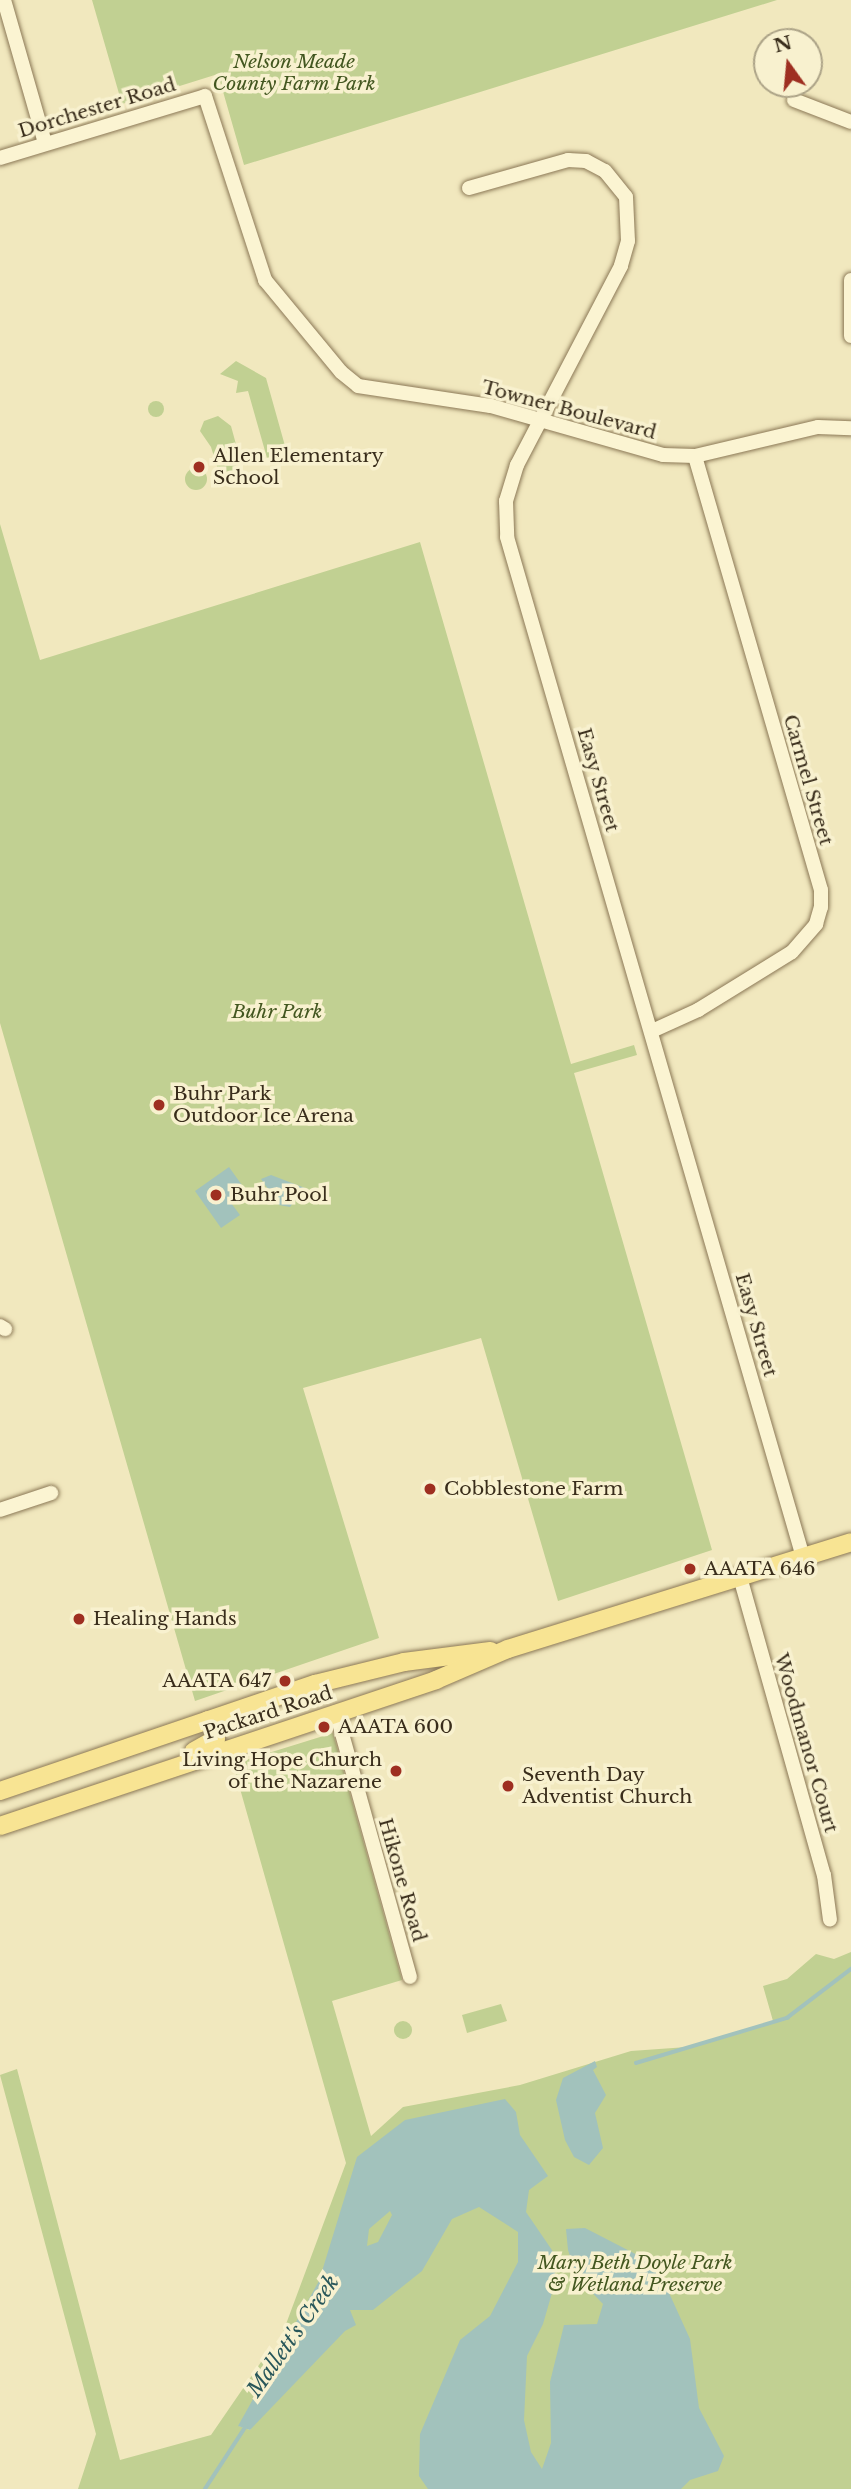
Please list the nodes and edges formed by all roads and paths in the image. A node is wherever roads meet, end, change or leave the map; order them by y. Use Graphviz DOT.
graph roads {
  1 [pos="2,1"];
  2 [pos="205,96"];
  3 [pos="794,100"];
  4 [pos="851,122"];
  5 [pos="45,144"];
  6 [pos="0,158"];
  7 [pos="469,188"];
  8 [pos="851,282"];
  9 [pos="851,336"];
  10 [pos="543,421"];
  11 [pos="851,427"];
  12 [pos="695,456"];
  13 [pos="652,1031"];
  14 [pos="51,1493"];
  15 [pos="0,1510"];
  16 [pos="851,1542"];
  17 [pos="803,1557"];
  18 [pos="740,1577"];
  19 [pos="508,1649"];
  20 [pos="361,1672"];
  21 [pos="335,1712"];
  22 [pos="207,1720"];
  23 [pos="248,1742"];
  24 [pos="117,1786"];
  25 [pos="0,1791"];
  26 [pos="0,1826"];
  27 [pos="830,1920"];
  28 [pos="410,1977"];
  1 -- 5 [label="street"];
  2 -- 5 [label="street, Dorchester Road"];
  2 -- 10 [label="street, Towner Boulevard"];
  3 -- 4 [label="street"];
  5 -- 6 [label="street, Dorchester Road"];
  7 -- 10 [label="street, Easy Street"];
  8 -- 9 [label="street"];
  10 -- 12 [label="street, Towner Boulevard"];
  10 -- 13 [label="street, Easy Street"];
  11 -- 12 [label="street, Towner Boulevard"];
  12 -- 13 [label="street, Carmel Street"];
  13 -- 17 [label="street, Easy Street"];
  14 -- 15 [label="street"];
  16 -- 17 [label="main road, Packard Road"];
  17 -- 18 [label="main road, Packard Road"];
  18 -- 19 [label="main road, Packard Road"];
  18 -- 27 [label="street, Woodmanor Court"];
  19 -- 20 [label="main road, Packard Road"];
  19 -- 21 [label="main road, Packard Road"];
  20 -- 22 [label="main road, Packard Road"];
  20 -- 23 [label="main road"];
  21 -- 23 [label="main road, Packard Road"];
  21 -- 28 [label="street, Hikone Road"];
  22 -- 24 [label="main road"];
  22 -- 25 [label="main road, Packard Road"];
  23 -- 24 [label="main road, Packard Road"];
  24 -- 26 [label="main road, Packard Road"];
}
